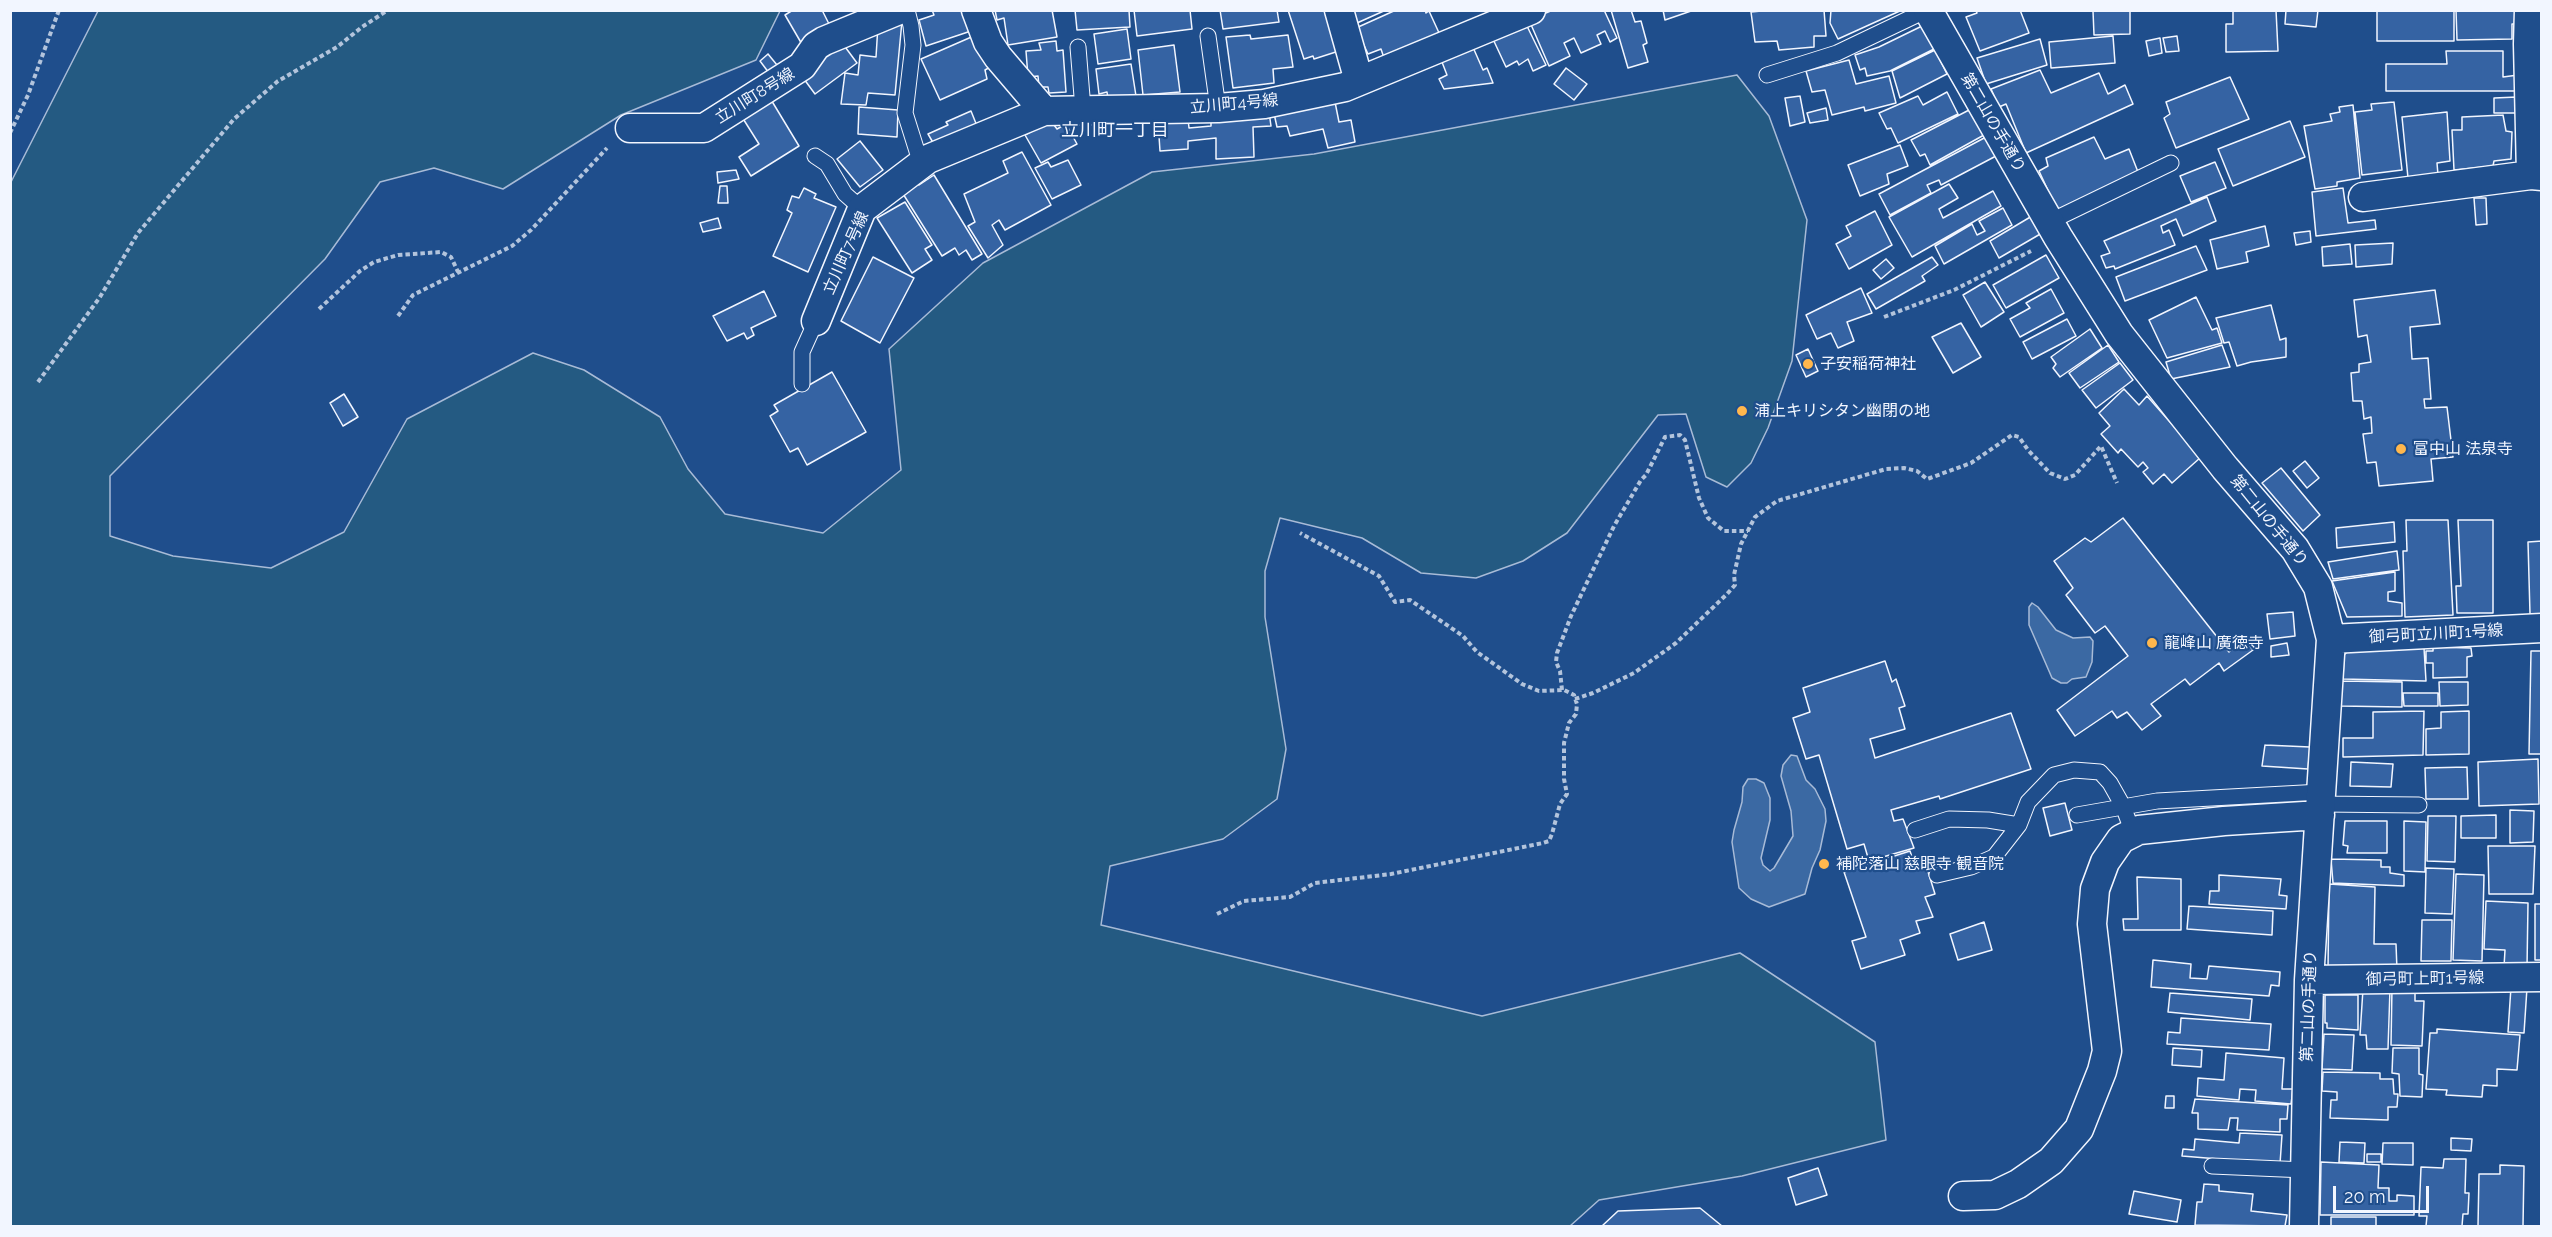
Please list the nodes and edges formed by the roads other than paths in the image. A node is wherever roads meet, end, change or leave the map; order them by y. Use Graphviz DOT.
graph roads {
  1 [pos="899,10"];
  2 [pos="907,10"];
  3 [pos="976,10"];
  4 [pos="1339,10"];
  5 [pos="1531,10"];
  6 [pos="1927,10"];
  7 [pos="2529,10"];
  8 [pos="1208,36"];
  9 [pos="2535,44"];
  10 [pos="1078,47"];
  11 [pos="1767,75"];
  12 [pos="1359,81"];
  13 [pos="1218,108"];
  14 [pos="1083,109"];
  15 [pos="1044,111"];
  16 [pos="630,128"];
  17 [pos="815,156"];
  18 [pos="2171,163"];
  19 [pos="921,164"];
  20 [pos="2536,176"];
  21 [pos="2363,197"];
  22 [pos="862,209"];
  23 [pos="2054,229"];
  24 [pos="816,321"];
  25 [pos="802,384"];
  26 [pos="2541,628"];
  27 [pos="2331,639"];
  28 [pos="2320,804"];
  29 [pos="2419,805"];
  30 [pos="2123,806"];
  31 [pos="2077,815"];
  32 [pos="2019,825"];
  33 [pos="1915,830"];
  34 [pos="2133,833"];
  35 [pos="1937,875"];
  36 [pos="2541,977"];
  37 [pos="2309,980"];
  38 [pos="2212,1166"];
  39 [pos="2305,1170"];
  40 [pos="1963,1196"];
  41 [pos="2304,1227"];
  1 -- 16 [label="street, 立川町8号線"];
  2 -- 19 [label="lane"];
  3 -- 15 [label="street"];
  4 -- 12 [label="street"];
  5 -- 12 [label="street, 立川町4号線"];
  6 -- 11 [label="lane"];
  6 -- 23 [label="street, 第二山の手通り"];
  7 -- 9 [label="street"];
  8 -- 13 [label="lane"];
  9 -- 20 [label="street"];
  10 -- 14 [label="lane"];
  12 -- 13 [label="street, 立川町4号線"];
  13 -- 14 [label="street, 立川町4号線"];
  14 -- 15 [label="street, 立川町4号線"];
  15 -- 19 [label="street, 立川町7号線"];
  17 -- 22 [label="lane"];
  18 -- 23 [label="lane"];
  19 -- 22 [label="street, 立川町7号線"];
  20 -- 21 [label="street"];
  22 -- 24 [label="street, 立川町7号線"];
  23 -- 27 [label="street, 第二山の手通り"];
  24 -- 25 [label="lane"];
  26 -- 27 [label="street, 御弓町立川町1号線"];
  27 -- 28 [label="street, 第二山の手通り"];
  28 -- 29 [label="lane"];
  28 -- 30 [label="lane"];
  28 -- 34 [label="street"];
  28 -- 37 [label="street, 第二山の手通り"];
  30 -- 31 [label="lane"];
  30 -- 32 [label="lane"];
  30 -- 34 [label="lane"];
  32 -- 33 [label="lane"];
  32 -- 35 [label="lane"];
  34 -- 40 [label="street"];
  36 -- 37 [label="street, 御弓町上町1号線"];
  37 -- 39 [label="street, 第二山の手通り"];
  38 -- 39 [label="lane"];
  39 -- 41 [label="street, 第二山の手通り"];
}
